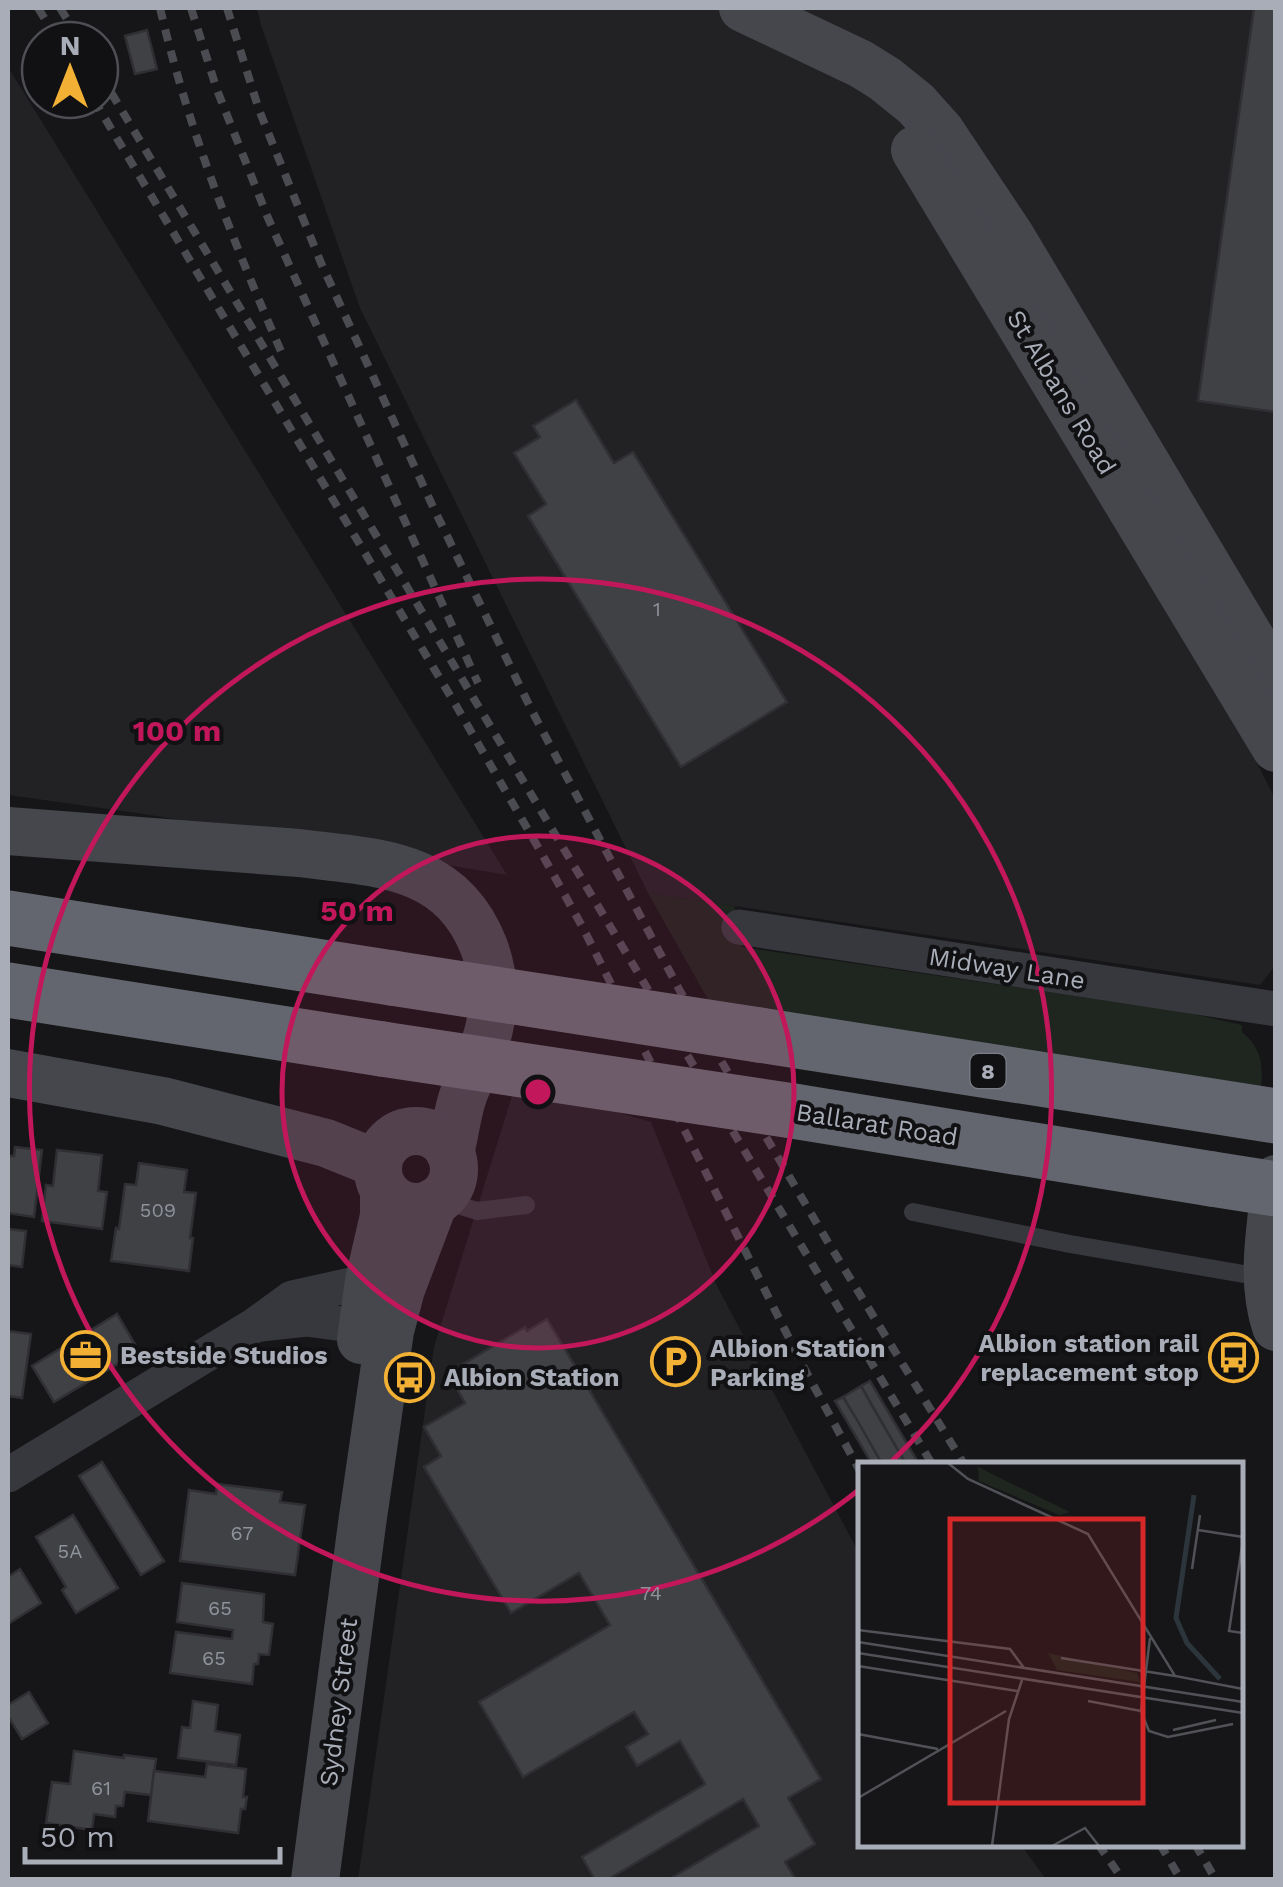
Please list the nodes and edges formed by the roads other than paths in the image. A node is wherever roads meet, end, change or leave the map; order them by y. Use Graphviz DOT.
graph roads {
  1 [pos="742,8"];
  2 [pos="1183,560"];
  3 [pos="1276,681"];
  4 [pos="1276,748"];
  5 [pos="8,832"];
  6 [pos="8,918"];
  7 [pos="738,927"];
  8 [pos="8,990"];
  9 [pos="1276,1009"];
  10 [pos="8,1074"];
  11 [pos="1276,1116"];
  12 [pos="450,1153"];
  13 [pos="381,1177"];
  14 [pos="1276,1179"];
  15 [pos="1276,1189"];
  16 [pos="436,1201"];
  17 [pos="526,1205"];
  18 [pos="914,1212"];
  19 [pos="1267,1278"];
  20 [pos="374,1312"];
  21 [pos="1276,1327"];
  22 [pos="8,1475"];
  23 [pos="315,1880"];
  1 -- 2 [label="street, St Albans Road"];
  2 -- 3 [label="street, St Albans Road"];
  2 -- 4 [label="street, St Albans Road"];
  5 -- 12 [label="street"];
  6 -- 11 [label="highway, 8, bridge"];
  7 -- 9 [label="street, Midway Lane"];
  8 -- 15 [label="highway, Ballarat Road, bridge"];
  10 -- 13 [label="street"];
  12 -- 13 [label="street"];
  12 -- 16 [label="street"];
  13 -- 16 [label="street"];
  13 -- 20 [label="street, Sydney Street"];
  14 -- 19 [label="street"];
  16 -- 17 [label="lane"];
  16 -- 20 [label="street, Sydney Street"];
  18 -- 19 [label="lane"];
  19 -- 21 [label="street"];
  20 -- 22 [label="street"];
  20 -- 23 [label="street, Sydney Street"];
}
